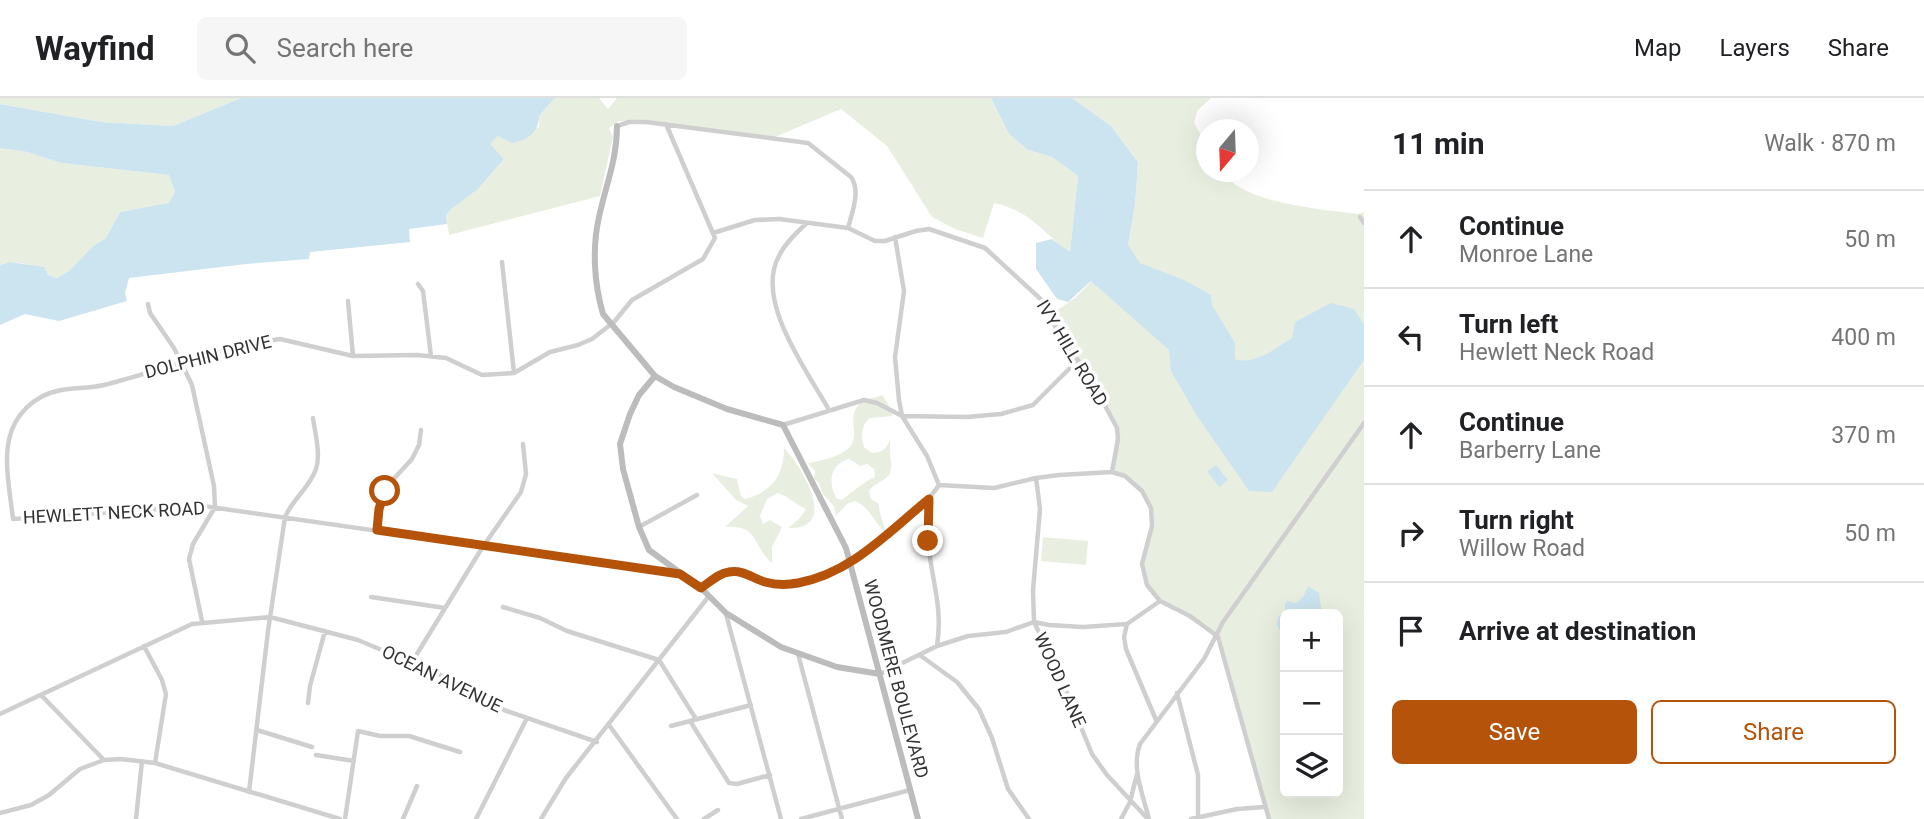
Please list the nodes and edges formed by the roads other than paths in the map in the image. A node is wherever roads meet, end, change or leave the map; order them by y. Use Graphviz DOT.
graph roads {
  1 [pos="666,124"];
  2 [pos="617,126"];
  3 [pos="1360,217"];
  4 [pos="807,222"];
  5 [pos="1364,223"];
  6 [pos="849,228"];
  7 [pos="713,233"];
  8 [pos="895,237"];
  9 [pos="502,262"];
  10 [pos="418,284"];
  11 [pos="348,301"];
  12 [pos="148,304"];
  13 [pos="611,324"];
  14 [pos="353,356"];
  15 [pos="431,356"];
  16 [pos="1077,361"];
  17 [pos="182,362"];
  18 [pos="514,373"];
  19 [pos="655,376"];
  20 [pos="829,410"];
  21 [pos="902,416"];
  22 [pos="313,418"];
  23 [pos="1364,424"];
  24 [pos="783,425"];
  25 [pos="421,430"];
  26 [pos="523,444"];
  27 [pos="1112,472"];
  28 [pos="1036,478"];
  29 [pos="939,485"];
  30 [pos="697,495"];
  31 [pos="929,499"];
  32 [pos="215,507"];
  33 [pos="12,510"];
  34 [pos="285,517"];
  35 [pos="639,527"];
  36 [pos="377,530"];
  37 [pos="484,545"];
  38 [pos="850,562"];
  39 [pos="680,574"];
  40 [pos="701,588"];
  41 [pos="709,595"];
  42 [pos="371,597"];
  43 [pos="1160,601"];
  44 [pos="503,607"];
  45 [pos="445,608"];
  46 [pos="726,613"];
  47 [pos="271,617"];
  48 [pos="202,621"];
  49 [pos="1034,622"];
  50 [pos="1127,624"];
  51 [pos="325,631"];
  52 [pos="1217,636"];
  53 [pos="144,646"];
  54 [pos="937,646"];
  55 [pos="798,654"];
  56 [pos="921,656"];
  57 [pos="659,660"];
  58 [pos="412,662"];
  59 [pos="880,674"];
  60 [pos="1177,693"];
  61 [pos="40,695"];
  62 [pos="308,703"];
  63 [pos="751,705"];
  64 [pos="0,714"];
  65 [pos="527,718"];
  66 [pos="693,720"];
  67 [pos="1156,720"];
  68 [pos="609,725"];
  69 [pos="671,726"];
  70 [pos="257,730"];
  71 [pos="597,741"];
  72 [pos="312,747"];
  73 [pos="460,752"];
  74 [pos="316,755"];
  75 [pos="104,760"];
  76 [pos="142,761"];
  77 [pos="354,761"];
  78 [pos="155,763"];
  79 [pos="1137,768"];
  80 [pos="770,775"];
  81 [pos="417,786"];
  82 [pos="911,790"];
  83 [pos="249,792"];
  84 [pos="1130,802"];
  85 [pos="1265,807"];
  86 [pos="839,809"];
  87 [pos="718,810"];
  88 [pos="0,813"];
  89 [pos="1198,818"];
  90 [pos="136,819"];
  91 [pos="340,819"];
  92 [pos="345,819"];
  93 [pos="403,819"];
  94 [pos="476,819"];
  95 [pos="541,819"];
  96 [pos="677,819"];
  97 [pos="704,819"];
  98 [pos="781,819"];
  99 [pos="801,819"];
  100 [pos="842,819"];
  101 [pos="918,819"];
  102 [pos="1029,819"];
  103 [pos="1121,819"];
  104 [pos="1148,819"];
  105 [pos="1191,819"];
  106 [pos="1269,819"];
  1 -- 2 [label="street"];
  1 -- 6 [label="street"];
  1 -- 7 [label="street"];
  2 -- 13 [label="street"];
  3 -- 5 [label="street"];
  4 -- 6 [label="street, IVY HILL ROAD"];
  4 -- 7 [label="street, IVY HILL ROAD"];
  4 -- 20 [label="street"];
  6 -- 8 [label="street, IVY HILL ROAD"];
  7 -- 13 [label="street"];
  8 -- 16 [label="street, IVY HILL ROAD"];
  8 -- 21 [label="street"];
  9 -- 18 [label="street"];
  10 -- 15 [label="street"];
  11 -- 14 [label="street"];
  12 -- 17 [label="street"];
  13 -- 18 [label="street, DOLPHIN DRIVE"];
  13 -- 19 [label="street"];
  14 -- 15 [label="street, DOLPHIN DRIVE"];
  14 -- 17 [label="street, DOLPHIN DRIVE"];
  15 -- 18 [label="street, DOLPHIN DRIVE"];
  16 -- 21 [label="street"];
  16 -- 27 [label="street, IVY HILL ROAD"];
  17 -- 32 [label="street"];
  17 -- 33 [label="street, DOLPHIN DRIVE"];
  19 -- 24 [label="street"];
  19 -- 35 [label="street"];
  20 -- 21 [label="street"];
  20 -- 24 [label="street"];
  21 -- 29 [label="street"];
  22 -- 34 [label="street"];
  23 -- 52 [label="street"];
  24 -- 38 [label="street, WOODMERE BOULEVARD"];
  25 -- 36 [label="street"];
  26 -- 37 [label="street"];
  27 -- 28 [label="street"];
  27 -- 43 [label="street"];
  28 -- 29 [label="street"];
  28 -- 49 [label="street, WOOD LANE"];
  29 -- 31 [label="street"];
  30 -- 35 [label="street"];
  31 -- 38 [label="street"];
  31 -- 54 [label="street"];
  32 -- 33 [label="street, HEWLETT NECK ROAD"];
  32 -- 34 [label="street, HEWLETT NECK ROAD"];
  32 -- 48 [label="street"];
  34 -- 36 [label="street, HEWLETT NECK ROAD"];
  34 -- 47 [label="street"];
  35 -- 39 [label="street"];
  36 -- 37 [label="street, HEWLETT NECK ROAD"];
  37 -- 39 [label="street, HEWLETT NECK ROAD"];
  37 -- 45 [label="street"];
  38 -- 40 [label="street"];
  38 -- 59 [label="street, WOODMERE BOULEVARD"];
  39 -- 40 [label="street"];
  40 -- 41 [label="street"];
  41 -- 46 [label="street"];
  41 -- 57 [label="street"];
  42 -- 45 [label="street"];
  43 -- 50 [label="street"];
  43 -- 52 [label="street"];
  44 -- 57 [label="street"];
  45 -- 58 [label="street"];
  46 -- 55 [label="street"];
  46 -- 63 [label="street"];
  47 -- 48 [label="street, OCEAN AVENUE"];
  47 -- 51 [label="street, OCEAN AVENUE"];
  47 -- 70 [label="street"];
  48 -- 53 [label="street, OCEAN AVENUE"];
  49 -- 50 [label="street"];
  49 -- 54 [label="street"];
  49 -- 84 [label="street, WOOD LANE"];
  50 -- 67 [label="street"];
  51 -- 58 [label="street, OCEAN AVENUE"];
  51 -- 62 [label="street"];
  52 -- 60 [label="street"];
  52 -- 85 [label="street"];
  53 -- 61 [label="street, OCEAN AVENUE"];
  53 -- 78 [label="street"];
  54 -- 56 [label="street"];
  55 -- 59 [label="street"];
  55 -- 86 [label="street"];
  56 -- 59 [label="street"];
  56 -- 102 [label="street"];
  57 -- 66 [label="street"];
  57 -- 68 [label="street"];
  58 -- 65 [label="street, OCEAN AVENUE"];
  59 -- 82 [label="street, WOODMERE BOULEVARD"];
  60 -- 67 [label="street"];
  60 -- 89 [label="street"];
  61 -- 64 [label="street, OCEAN AVENUE"];
  61 -- 75 [label="street"];
  63 -- 66 [label="street"];
  63 -- 80 [label="street"];
  65 -- 71 [label="street, OCEAN AVENUE"];
  65 -- 94 [label="street"];
  66 -- 69 [label="street"];
  66 -- 80 [label="street"];
  67 -- 79 [label="street"];
  68 -- 71 [label="street"];
  68 -- 96 [label="street"];
  70 -- 72 [label="street"];
  70 -- 83 [label="street"];
  71 -- 95 [label="street"];
  73 -- 77 [label="street"];
  74 -- 77 [label="street"];
  75 -- 76 [label="street"];
  75 -- 88 [label="street"];
  76 -- 78 [label="street"];
  76 -- 90 [label="street"];
  77 -- 92 [label="street"];
  78 -- 83 [label="street"];
  79 -- 84 [label="street"];
  79 -- 104 [label="street"];
  80 -- 98 [label="street"];
  81 -- 93 [label="street"];
  82 -- 86 [label="street"];
  82 -- 101 [label="street, WOODMERE BOULEVARD"];
  83 -- 91 [label="street"];
  84 -- 103 [label="street"];
  84 -- 104 [label="street, WOOD LANE"];
  85 -- 89 [label="street"];
  85 -- 106 [label="street"];
  86 -- 99 [label="street"];
  86 -- 100 [label="street"];
  87 -- 97 [label="street"];
  89 -- 105 [label="street"];
}
